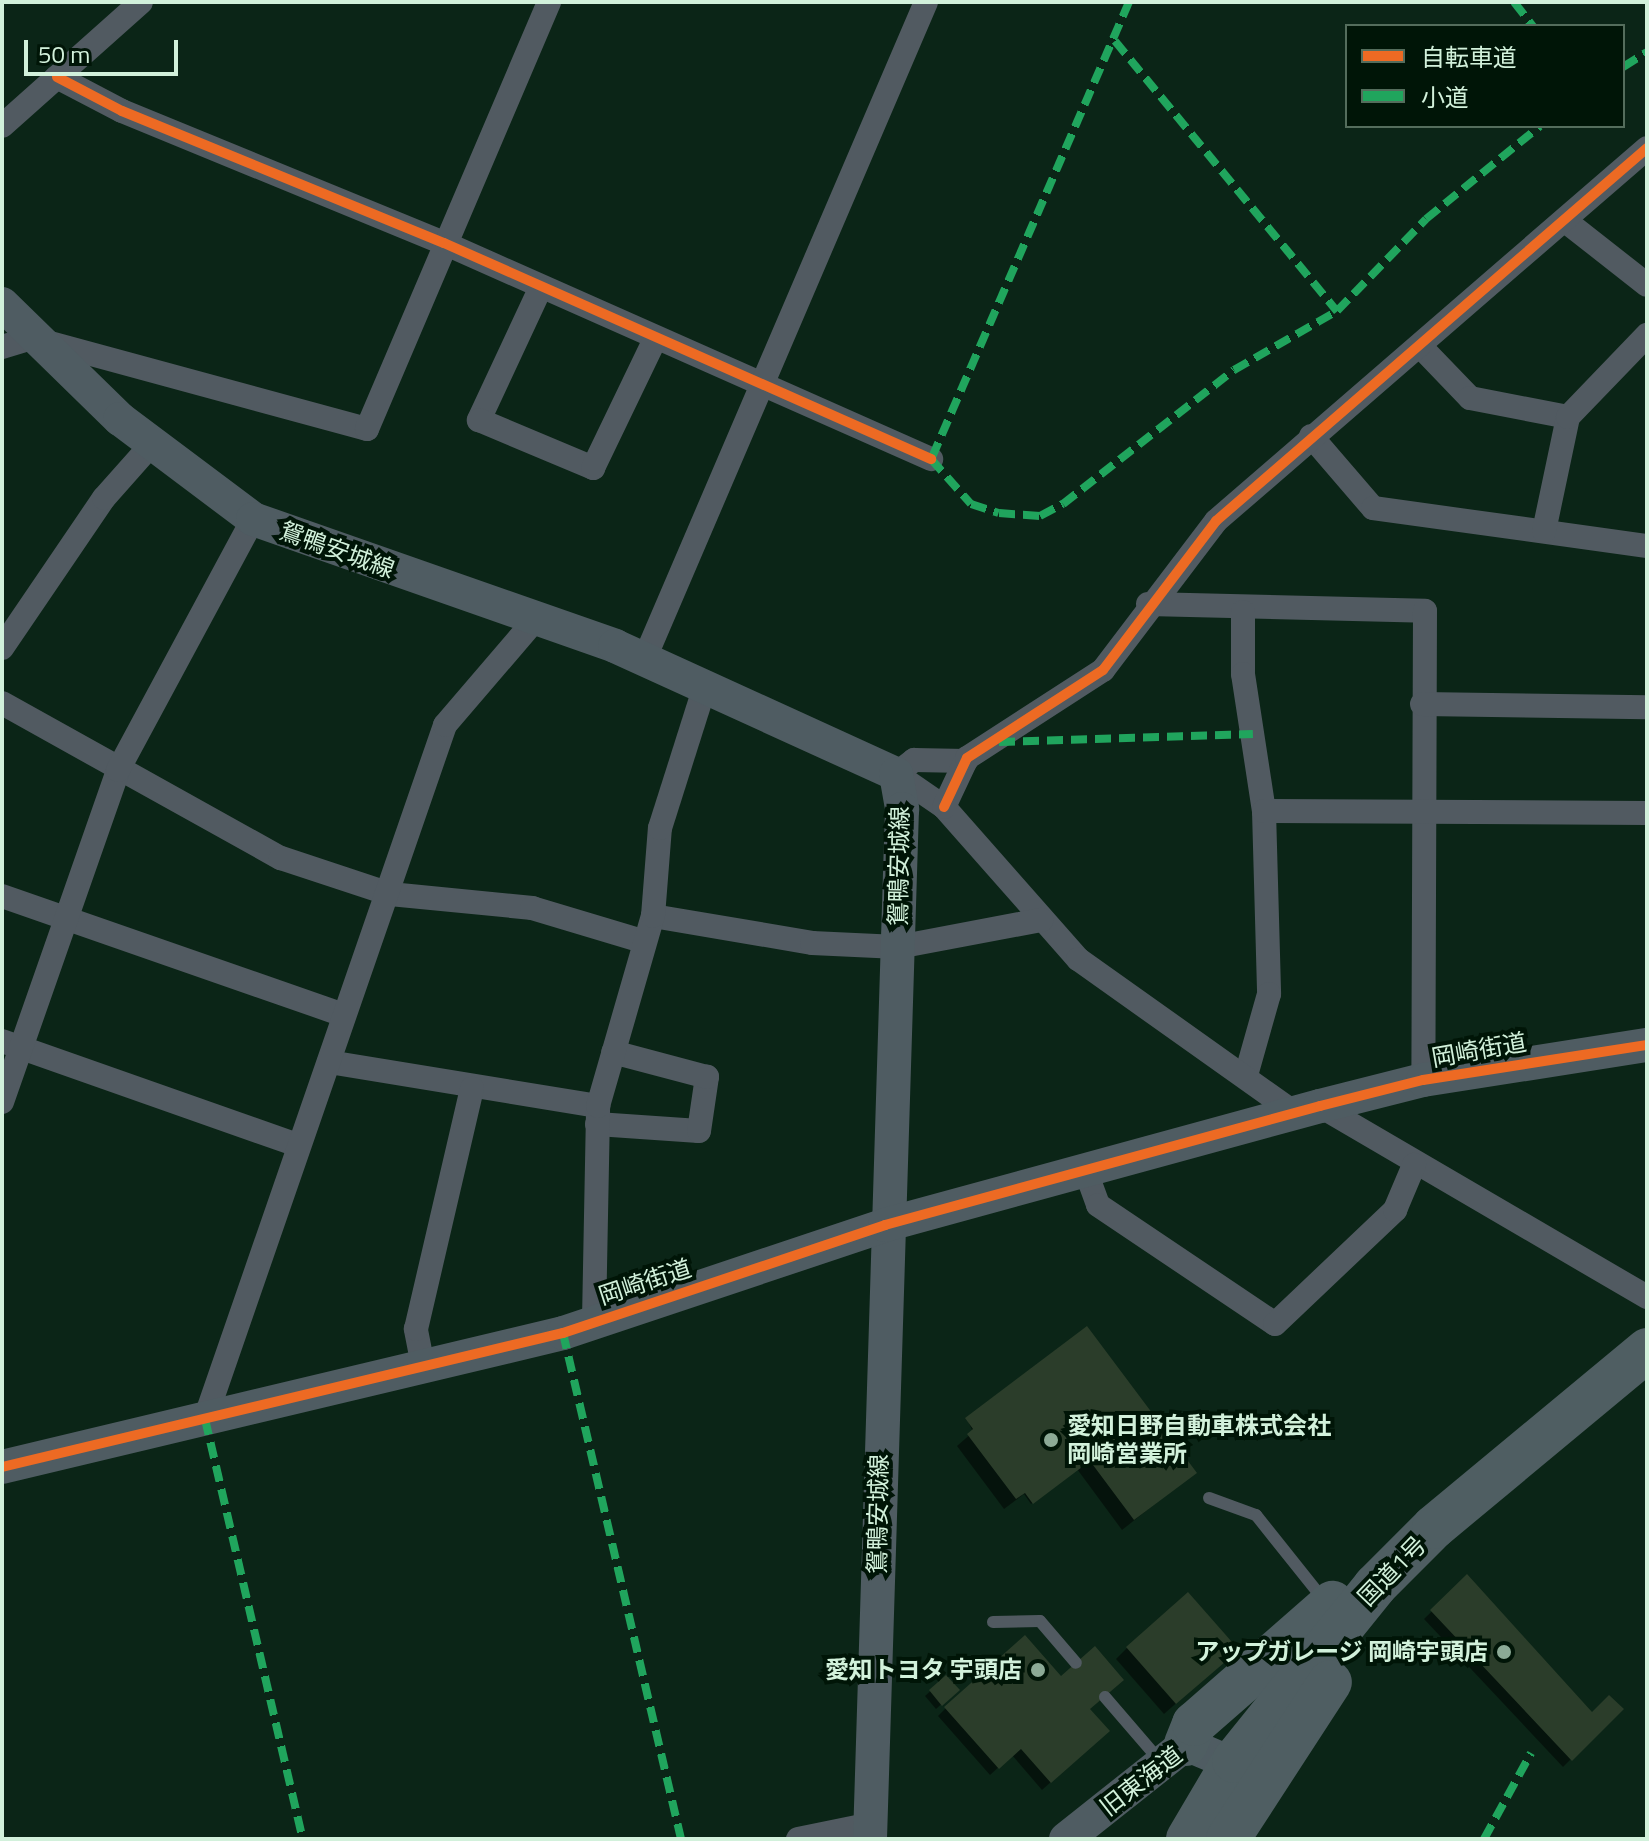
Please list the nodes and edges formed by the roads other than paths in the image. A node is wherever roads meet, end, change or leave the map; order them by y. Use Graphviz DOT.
graph roads {
  1 [pos="141,2"];
  2 [pos="549,2"];
  3 [pos="926,2"];
  4 [pos="57,77"];
  5 [pos="2,126"];
  6 [pos="1647,148"];
  7 [pos="1568,223"];
  8 [pos="444,243"];
  9 [pos="1647,285"];
  10 [pos="540,289"];
  11 [pos="2,304"];
  12 [pos="1647,335"];
  13 [pos="654,341"];
  14 [pos="17,342"];
  15 [pos="1420,346"];
  16 [pos="758,385"];
  17 [pos="1568,417"];
  18 [pos="1311,436"];
  19 [pos="151,445"];
  20 [pos="931,459"];
  21 [pos="253,519"];
  22 [pos="1544,531"];
  23 [pos="1647,546"];
  24 [pos="1148,604"];
  25 [pos="1243,612"];
  26 [pos="534,621"];
  27 [pos="2,648"];
  28 [pos="644,660"];
  29 [pos="705,686"];
  30 [pos="2,703"];
  31 [pos="1422,704"];
  32 [pos="1647,707"];
  33 [pos="966,761"];
  34 [pos="118,770"];
  35 [pos="896,774"];
  36 [pos="944,807"];
  37 [pos="1264,811"];
  38 [pos="1647,813"];
  39 [pos="1423,814"];
  40 [pos="390,894"];
  41 [pos="2,896"];
  42 [pos="653,916"];
  43 [pos="68,918"];
  44 [pos="1041,920"];
  45 [pos="642,941"];
  46 [pos="898,947"];
  47 [pos="344,1015"];
  48 [pos="12,1045"];
  49 [pos="1647,1045"];
  50 [pos="613,1052"];
  51 [pos="329,1062"];
  52 [pos="1247,1072"];
  53 [pos="1423,1080"];
  54 [pos="472,1088"];
  55 [pos="2,1102"];
  56 [pos="1308,1110"];
  57 [pos="598,1115"];
  58 [pos="298,1145"];
  59 [pos="1414,1165"];
  60 [pos="1085,1169"];
  61 [pos="885,1225"];
  62 [pos="1647,1297"];
  63 [pos="594,1320"];
  64 [pos="1647,1350"];
  65 [pos="423,1366"];
  66 [pos="1647,1382"];
  67 [pos="205,1419"];
  68 [pos="2,1467"];
  69 [pos="1209,1498"];
  70 [pos="1375,1586"];
  71 [pos="1327,1605"];
  72 [pos="993,1622"];
  73 [pos="1076,1663"];
  74 [pos="1105,1697"];
  75 [pos="1174,1754"];
  76 [pos="1248,1770"];
  77 [pos="870,1832"];
  78 [pos="798,1839"];
  79 [pos="1066,1839"];
  80 [pos="1188,1839"];
  81 [pos="1228,1839"];
  1 -- 4 [label="street"];
  2 -- 8 [label="street"];
  3 -- 16 [label="street"];
  4 -- 5 [label="street"];
  4 -- 8 [label="street"];
  6 -- 7 [label="street"];
  7 -- 9 [label="street"];
  7 -- 15 [label="street"];
  8 -- 10 [label="street"];
  8 -- 14 [label="street"];
  10 -- 13 [label="street"];
  10 -- 13 [label="street"];
  11 -- 14 [label="main road, 鴛鴨安城線"];
  12 -- 17 [label="street"];
  13 -- 16 [label="street"];
  14 -- 19 [label="main road, 鴛鴨安城線"];
  15 -- 17 [label="street"];
  15 -- 18 [label="street"];
  16 -- 20 [label="street"];
  16 -- 28 [label="street"];
  17 -- 22 [label="street"];
  18 -- 22 [label="street"];
  18 -- 24 [label="street"];
  19 -- 21 [label="main road, 鴛鴨安城線"];
  19 -- 27 [label="street"];
  21 -- 26 [label="main road, 鴛鴨安城線"];
  21 -- 34 [label="street"];
  22 -- 23 [label="street"];
  24 -- 25 [label="street"];
  24 -- 33 [label="street"];
  25 -- 31 [label="street"];
  25 -- 37 [label="street"];
  26 -- 28 [label="main road, 鴛鴨安城線"];
  26 -- 40 [label="street"];
  28 -- 29 [label="main road, 鴛鴨安城線"];
  29 -- 35 [label="main road, 鴛鴨安城線"];
  29 -- 42 [label="street"];
  30 -- 34 [label="street"];
  31 -- 32 [label="street"];
  31 -- 39 [label="street"];
  33 -- 35 [label="street"];
  33 -- 36 [label="street"];
  34 -- 40 [label="street"];
  34 -- 43 [label="street"];
  35 -- 36 [label="street"];
  35 -- 46 [label="main road, 鴛鴨安城線"];
  36 -- 44 [label="street"];
  37 -- 39 [label="street"];
  37 -- 52 [label="street"];
  38 -- 39 [label="street"];
  39 -- 53 [label="street"];
  40 -- 45 [label="street"];
  40 -- 47 [label="street"];
  41 -- 43 [label="street"];
  42 -- 45 [label="street"];
  42 -- 46 [label="street"];
  43 -- 47 [label="street"];
  43 -- 48 [label="street"];
  44 -- 46 [label="street"];
  44 -- 52 [label="street"];
  45 -- 50 [label="street"];
  46 -- 61 [label="main road, 鴛鴨安城線"];
  47 -- 51 [label="street"];
  48 -- 55 [label="street"];
  48 -- 58 [label="street"];
  49 -- 53 [label="main road, 岡崎街道"];
  50 -- 57 [label="street"];
  50 -- 57 [label="street"];
  51 -- 54 [label="street"];
  51 -- 58 [label="street"];
  52 -- 56 [label="street"];
  53 -- 56 [label="main road, 岡崎街道"];
  54 -- 57 [label="street"];
  54 -- 65 [label="street"];
  56 -- 59 [label="street"];
  56 -- 60 [label="main road, 岡崎街道"];
  57 -- 63 [label="street"];
  58 -- 67 [label="street"];
  59 -- 60 [label="street"];
  59 -- 62 [label="street"];
  60 -- 61 [label="main road, 岡崎街道"];
  61 -- 63 [label="main road, 岡崎街道"];
  61 -- 77 [label="main road, 鴛鴨安城線"];
  63 -- 65 [label="main road, 岡崎街道"];
  64 -- 70 [label="highway, 国道1号"];
  65 -- 67 [label="main road, 岡崎街道"];
  66 -- 76 [label="highway, 国道1号"];
  67 -- 68 [label="main road, 岡崎街道"];
  69 -- 71 [label="lane"];
  70 -- 71 [label="highway"];
  70 -- 76 [label="highway, 国道1号"];
  71 -- 75 [label="highway"];
  72 -- 73 [label="lane"];
  74 -- 75 [label="lane"];
  75 -- 76 [label="main road, 旧東海道"];
  75 -- 79 [label="main road, 旧東海道"];
  76 -- 80 [label="highway, 国道1号"];
  76 -- 81 [label="highway, 国道1号"];
  77 -- 78 [label="street"];
}
